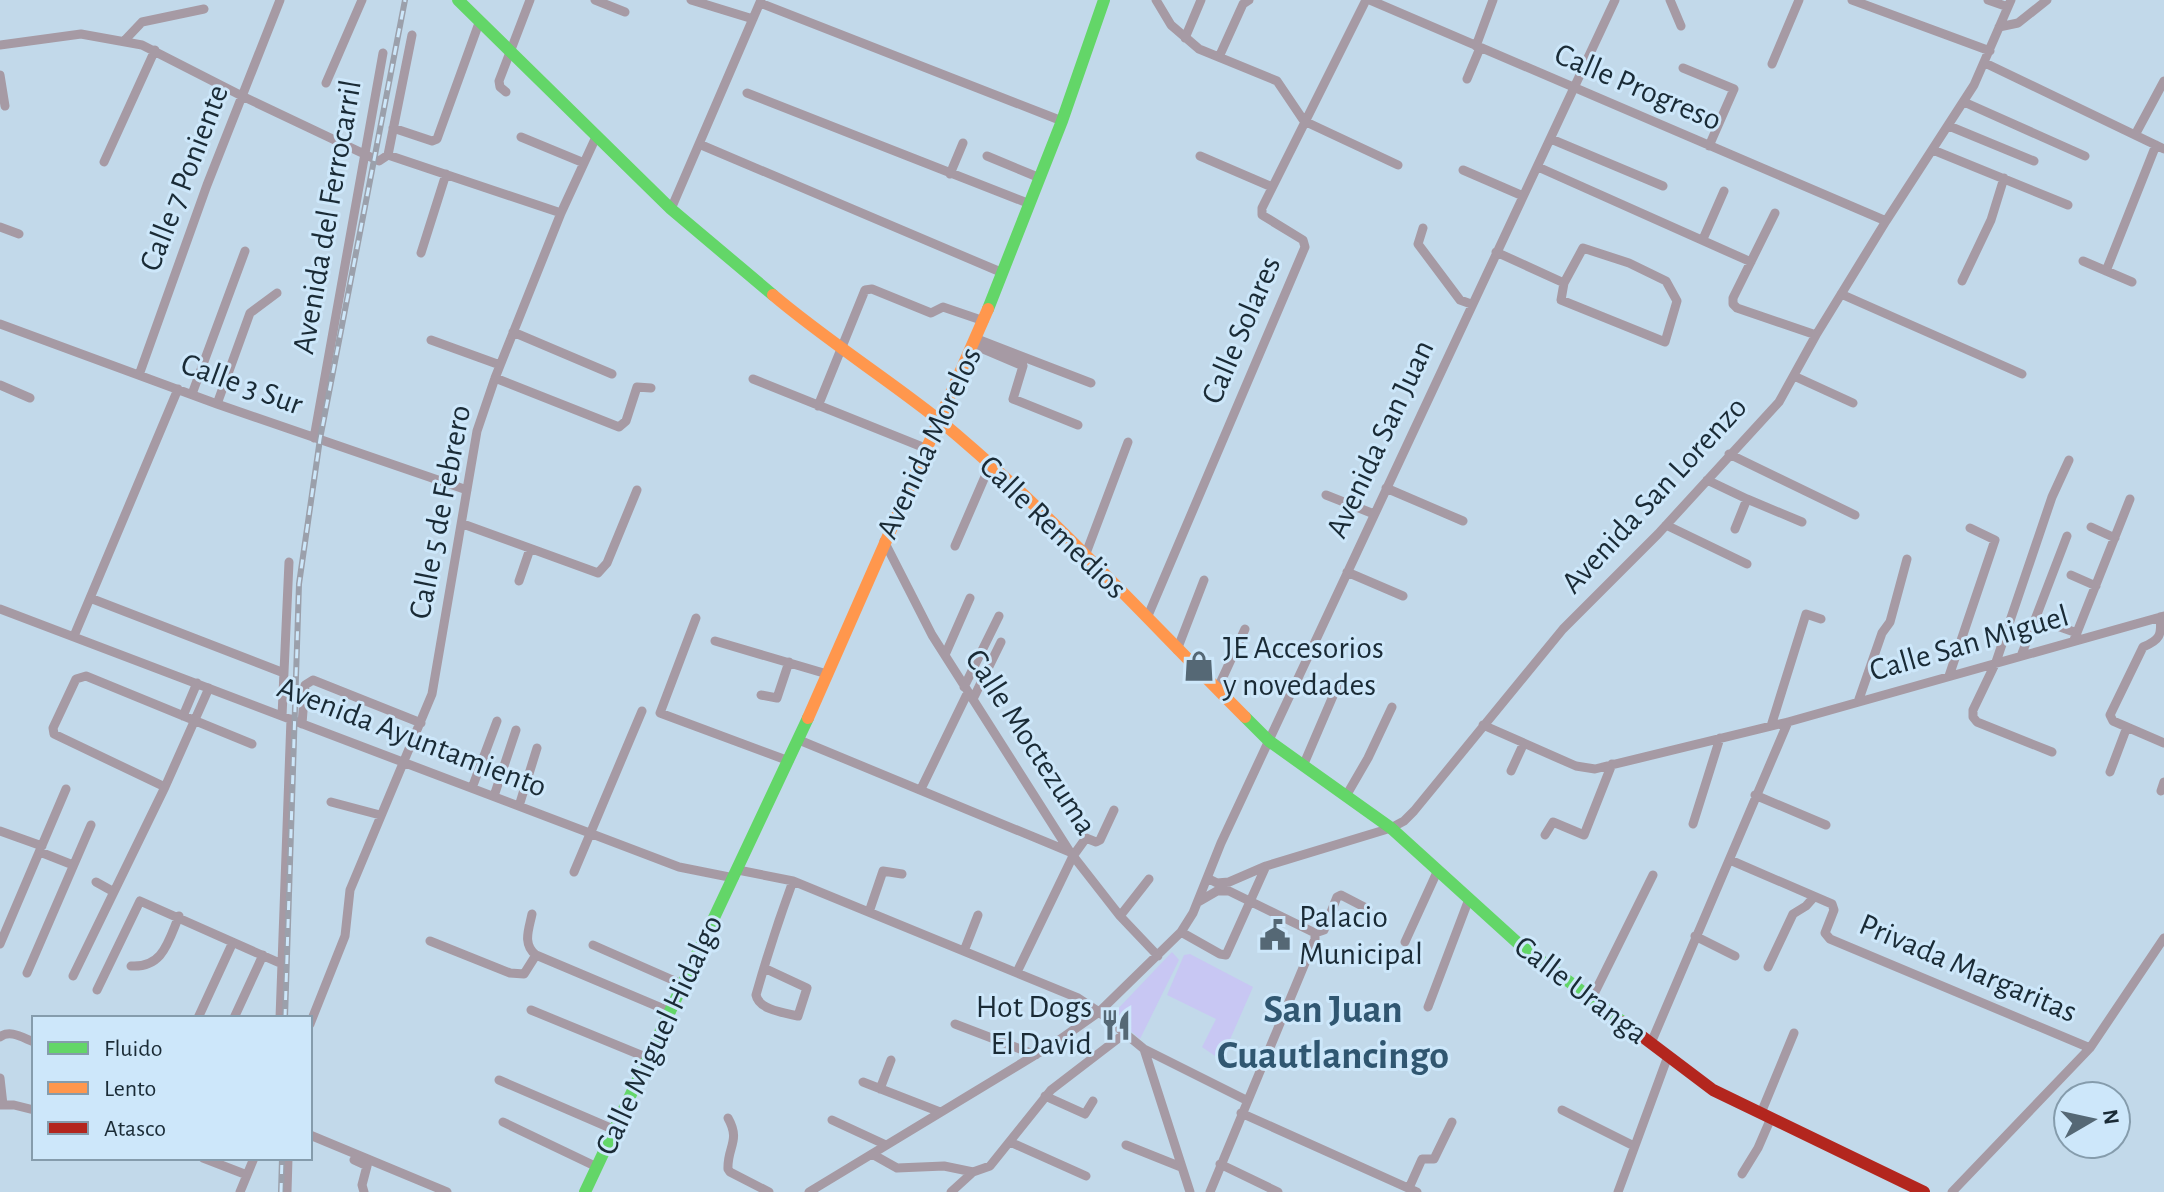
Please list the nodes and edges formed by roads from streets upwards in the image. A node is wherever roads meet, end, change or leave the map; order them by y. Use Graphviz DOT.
graph roads {
  1 [pos="280,0"];
  2 [pos="362,0"];
  3 [pos="530,0"];
  4 [pos="595,0"];
  5 [pos="691,0"];
  6 [pos="1104,0"];
  7 [pos="1156,0"];
  8 [pos="1201,0"];
  9 [pos="1249,0"];
  10 [pos="1368,0"];
  11 [pos="1493,0"];
  12 [pos="1670,0"];
  13 [pos="1799,0"];
  14 [pos="1852,0"];
  15 [pos="1988,0"];
  16 [pos="2047,0"];
  17 [pos="1611,1"];
  18 [pos="462,2"];
  19 [pos="760,2"];
  20 [pos="2010,4"];
  21 [pos="204,9"];
  22 [pos="625,12"];
  23 [pos="753,19"];
  24 [pos="479,23"];
  25 [pos="1681,26"];
  26 [pos="1999,27"];
  27 [pos="412,35"];
  28 [pos="1185,38"];
  29 [pos="124,41"];
  30 [pos="0,45"];
  31 [pos="1478,47"];
  32 [pos="155,50"];
  33 [pos="1990,51"];
  34 [pos="510,52"];
  35 [pos="383,53"];
  36 [pos="1219,57"];
  37 [pos="1985,63"];
  38 [pos="1772,64"];
  39 [pos="1683,68"];
  40 [pos="0,75"];
  41 [pos="1467,79"];
  42 [pos="2164,81"];
  43 [pos="326,83"];
  44 [pos="1575,89"];
  45 [pos="506,92"];
  46 [pos="747,93"];
  47 [pos="242,96"];
  48 [pos="1964,102"];
  49 [pos="5,106"];
  50 [pos="1062,121"];
  51 [pos="1304,121"];
  52 [pos="1949,126"];
  53 [pos="393,128"];
  54 [pos="2135,135"];
  55 [pos="521,137"];
  56 [pos="596,137"];
  57 [pos="1551,139"];
  58 [pos="963,143"];
  59 [pos="699,144"];
  60 [pos="1709,146"];
  61 [pos="2160,147"];
  62 [pos="1933,150"];
  63 [pos="366,155"];
  64 [pos="388,155"];
  65 [pos="987,156"];
  66 [pos="1200,156"];
  67 [pos="2085,156"];
  68 [pos="2034,161"];
  69 [pos="104,162"];
  70 [pos="584,163"];
  71 [pos="1398,165"];
  72 [pos="1538,167"];
  73 [pos="1463,170"];
  74 [pos="446,174"];
  75 [pos="950,174"];
  76 [pos="1040,178"];
  77 [pos="2004,178"];
  78 [pos="1663,186"];
  79 [pos="1272,187"];
  80 [pos="1724,191"];
  81 [pos="1523,196"];
  82 [pos="1030,204"];
  83 [pos="2068,205"];
  84 [pos="671,209"];
  85 [pos="561,213"];
  86 [pos="1775,213"];
  87 [pos="1886,221"];
  88 [pos="0,227"];
  89 [pos="1423,228"];
  90 [pos="19,234"];
  91 [pos="1703,239"];
  92 [pos="245,251"];
  93 [pos="1496,252"];
  94 [pos="421,253"];
  95 [pos="2083,261"];
  96 [pos="1751,262"];
  97 [pos="2106,271"];
  98 [pos="1003,273"];
  99 [pos="1962,281"];
  100 [pos="2132,282"];
  101 [pos="1564,283"];
  102 [pos="277,293"];
  103 [pos="1841,294"];
  104 [pos="1471,304"];
  105 [pos="984,321"];
  106 [pos="0,324"];
  107 [pos="513,332"];
  108 [pos="1816,335"];
  109 [pos="431,340"];
  110 [pos="975,342"];
  111 [pos="841,348"];
  112 [pos="500,365"];
  113 [pos="612,374"];
  114 [pos="2022,374"];
  115 [pos="139,375"];
  116 [pos="1794,376"];
  117 [pos="495,378"];
  118 [pos="753,379"];
  119 [pos="1091,383"];
  120 [pos="0,385"];
  121 [pos="651,388"];
  122 [pos="178,389"];
  123 [pos="192,394"];
  124 [pos="30,398"];
  125 [pos="1853,403"];
  126 [pos="217,404"];
  127 [pos="818,406"];
  128 [pos="938,420"];
  129 [pos="1078,425"];
  130 [pos="314,438"];
  131 [pos="1128,442"];
  132 [pos="925,448"];
  133 [pos="1729,454"];
  134 [pos="2069,460"];
  135 [pos="990,465"];
  136 [pos="1707,480"];
  137 [pos="1386,488"];
  138 [pos="467,490"];
  139 [pos="637,490"];
  140 [pos="1326,495"];
  141 [pos="1747,499"];
  142 [pos="2130,499"];
  143 [pos="1374,514"];
  144 [pos="1855,515"];
  145 [pos="1463,521"];
  146 [pos="1802,522"];
  147 [pos="463,524"];
  148 [pos="1666,525"];
  149 [pos="2091,527"];
  150 [pos="1970,528"];
  151 [pos="1735,529"];
  152 [pos="2067,536"];
  153 [pos="2115,538"];
  154 [pos="884,541"];
  155 [pos="955,546"];
  156 [pos="530,549"];
  157 [pos="1085,556"];
  158 [pos="1907,559"];
  159 [pos="289,562"];
  160 [pos="1747,564"];
  161 [pos="1347,572"];
  162 [pos="2071,575"];
  163 [pos="1204,580"];
  164 [pos="519,581"];
  165 [pos="2096,586"];
  166 [pos="1403,596"];
  167 [pos="90,598"];
  168 [pos="970,598"];
  169 [pos="0,609"];
  170 [pos="999,616"];
  171 [pos="2162,616"];
  172 [pos="696,618"];
  173 [pos="1147,618"];
  174 [pos="1821,619"];
  175 [pos="2043,621"];
  176 [pos="1245,629"];
  177 [pos="74,636"];
  178 [pos="2076,637"];
  179 [pos="715,641"];
  180 [pos="1001,642"];
  181 [pos="1177,650"];
  182 [pos="945,655"];
  183 [pos="2021,656"];
  184 [pos="789,662"];
  185 [pos="1996,662"];
  186 [pos="284,673"];
  187 [pos="827,674"];
  188 [pos="1949,676"];
  189 [pos="1339,682"];
  190 [pos="197,683"];
  191 [pos="209,688"];
  192 [pos="1217,690"];
  193 [pos="968,693"];
  194 [pos="761,695"];
  195 [pos="1858,702"];
  196 [pos="1392,707"];
  197 [pos="642,711"];
  198 [pos="183,716"];
  199 [pos="286,717"];
  200 [pos="195,721"];
  201 [pos="497,721"];
  202 [pos="1788,722"];
  203 [pos="421,723"];
  204 [pos="302,724"];
  205 [pos="1483,725"];
  206 [pos="1771,726"];
  207 [pos="2127,727"];
  208 [pos="516,730"];
  209 [pos="1720,738"];
  210 [pos="799,740"];
  211 [pos="1269,741"];
  212 [pos="2164,743"];
  213 [pos="252,744"];
  214 [pos="1523,745"];
  215 [pos="537,748"];
  216 [pos="2052,752"];
  217 [pos="789,761"];
  218 [pos="404,763"];
  219 [pos="1612,764"];
  220 [pos="1303,766"];
  221 [pos="1511,771"];
  222 [pos="2110,772"];
  223 [pos="165,787"];
  224 [pos="472,788"];
  225 [pos="66,789"];
  226 [pos="921,789"];
  227 [pos="1755,795"];
  228 [pos="494,796"];
  229 [pos="1346,796"];
  230 [pos="331,802"];
  231 [pos="519,806"];
  232 [pos="1114,810"];
  233 [pos="380,815"];
  234 [pos="1693,824"];
  235 [pos="91,825"];
  236 [pos="1826,825"];
  237 [pos="1391,828"];
  238 [pos="0,831"];
  239 [pos="591,833"];
  240 [pos="1545,835"];
  241 [pos="41,849"];
  242 [pos="1071,854"];
  243 [pos="1730,860"];
  244 [pos="73,865"];
  245 [pos="1266,866"];
  246 [pos="574,872"];
  247 [pos="1437,872"];
  248 [pos="736,874"];
  249 [pos="902,874"];
  250 [pos="1653,875"];
  251 [pos="1207,878"];
  252 [pos="1149,879"];
  253 [pos="793,881"];
  254 [pos="96,882"];
  255 [pos="114,892"];
  256 [pos="1814,897"];
  257 [pos="1469,899"];
  258 [pos="1251,901"];
  259 [pos="1198,902"];
  260 [pos="1368,909"];
  261 [pos="869,912"];
  262 [pos="532,914"];
  263 [pos="978,915"];
  264 [pos="179,916"];
  265 [pos="1120,916"];
  266 [pos="1181,932"];
  267 [pos="1315,933"];
  268 [pos="1695,936"];
  269 [pos="2164,938"];
  270 [pos="430,941"];
  271 [pos="233,942"];
  272 [pos="1405,942"];
  273 [pos="0,944"];
  274 [pos="593,945"];
  275 [pos="964,951"];
  276 [pos="263,955"];
  277 [pos="536,955"];
  278 [pos="1158,956"];
  279 [pos="1735,956"];
  280 [pos="282,964"];
  281 [pos="131,966"];
  282 [pos="1768,967"];
  283 [pos="764,968"];
  284 [pos="1017,972"];
  285 [pos="27,973"];
  286 [pos="73,976"];
  287 [pos="684,985"];
  288 [pos="97,990"];
  289 [pos="1592,998"];
  290 [pos="1428,1007"];
  291 [pos="531,1010"];
  292 [pos="671,1012"];
  293 [pos="1099,1012"];
  294 [pos="199,1016"];
  295 [pos="235,1016"];
  296 [pos="280,1016"];
  297 [pos="312,1019"];
  298 [pos="955,1024"];
  299 [pos="1794,1033"];
  300 [pos="1124,1034"];
  301 [pos="0,1037"];
  302 [pos="32,1041"];
  303 [pos="1651,1043"];
  304 [pos="2090,1048"];
  305 [pos="1144,1049"];
  306 [pos="1036,1055"];
  307 [pos="1668,1056"];
  308 [pos="648,1058"];
  309 [pos="891,1060"];
  310 [pos="0,1078"];
  311 [pos="499,1080"];
  312 [pos="863,1082"];
  313 [pos="880,1089"];
  314 [pos="1045,1096"];
  315 [pos="1246,1100"];
  316 [pos="1093,1101"];
  317 [pos="1,1105"];
  318 [pos="32,1110"];
  319 [pos="1562,1110"];
  320 [pos="940,1112"];
  321 [pos="1241,1113"];
  322 [pos="1766,1115"];
  323 [pos="728,1118"];
  324 [pos="832,1120"];
  325 [pos="503,1122"];
  326 [pos="1452,1122"];
  327 [pos="615,1130"];
  328 [pos="312,1136"];
  329 [pos="1010,1142"];
  330 [pos="312,1143"];
  331 [pos="886,1145"];
  332 [pos="1126,1145"];
  333 [pos="1634,1146"];
  334 [pos="872,1154"];
  335 [pos="208,1160"];
  336 [pos="253,1160"];
  337 [pos="288,1160"];
  338 [pos="1220,1164"];
  339 [pos="597,1167"];
  340 [pos="1181,1167"];
  341 [pos="973,1172"];
  342 [pos="1742,1174"];
  343 [pos="247,1175"];
  344 [pos="1086,1176"];
  345 [pos="1413,1190"];
  346 [pos="240,1192"];
  347 [pos="287,1192"];
  348 [pos="364,1192"];
  349 [pos="447,1192"];
  350 [pos="585,1192"];
  351 [pos="769,1192"];
  352 [pos="809,1192"];
  353 [pos="951,1192"];
  354 [pos="1190,1192"];
  355 [pos="1210,1192"];
  356 [pos="1278,1192"];
  357 [pos="1618,1192"];
  358 [pos="1924,1192"];
  359 [pos="1952,1192"];
  1 -- 47 [label="street, Calle 7 Poniente"];
  2 -- 43 [label="street"];
  3 -- 34 [label="street"];
  4 -- 22 [label="street"];
  5 -- 23 [label="street"];
  6 -- 50 [label="street, Avenida Morelos"];
  7 -- 28 [label="street"];
  8 -- 28 [label="street"];
  9 -- 36 [label="street"];
  10 -- 31 [label="street, Calle Progreso"];
  10 -- 51 [label="street, Calle Solares"];
  11 -- 31 [label="street"];
  12 -- 25 [label="street"];
  13 -- 38 [label="street"];
  14 -- 33 [label="street"];
  15 -- 20 [label="street"];
  16 -- 26 [label="street"];
  17 -- 44 [label="street, Avenida San Juan"];
  18 -- 24 [label="street, Calle Remedios"];
  19 -- 23 [label="street"];
  19 -- 50 [label="street"];
  20 -- 26 [label="street, Avenida San Lorenzo"];
  21 -- 29 [label="street"];
  23 -- 59 [label="street"];
  24 -- 34 [label="street, Calle Remedios"];
  24 -- 53 [label="street"];
  26 -- 33 [label="street, Avenida San Lorenzo"];
  27 -- 53 [label="street"];
  28 -- 36 [label="street"];
  29 -- 30 [label="street"];
  29 -- 32 [label="street"];
  31 -- 41 [label="street"];
  31 -- 44 [label="street, Calle Progreso"];
  32 -- 47 [label="street"];
  32 -- 69 [label="street"];
  33 -- 37 [label="street, Avenida San Lorenzo"];
  34 -- 45 [label="street"];
  34 -- 56 [label="street, Calle Remedios"];
  35 -- 63 [label="street, Avenida del Ferrocarril"];
  36 -- 51 [label="street"];
  37 -- 48 [label="street, Avenida San Lorenzo"];
  37 -- 54 [label="street"];
  39 -- 60 [label="street"];
  40 -- 49 [label="street"];
  42 -- 54 [label="street"];
  44 -- 57 [label="street, Avenida San Juan"];
  44 -- 60 [label="street, Calle Progreso"];
  46 -- 75 [label="street"];
  47 -- 63 [label="street"];
  47 -- 115 [label="street, Calle 7 Poniente"];
  48 -- 52 [label="street, Avenida San Lorenzo"];
  48 -- 67 [label="street"];
  50 -- 76 [label="street, Avenida Morelos"];
  51 -- 71 [label="street"];
  51 -- 79 [label="street, Calle Solares"];
  52 -- 62 [label="street, Avenida San Lorenzo"];
  52 -- 68 [label="street"];
  53 -- 64 [label="street"];
  54 -- 61 [label="street"];
  55 -- 70 [label="street"];
  56 -- 70 [label="street, Calle 5 de Febrero"];
  56 -- 84 [label="street, Calle Remedios"];
  57 -- 72 [label="street, Avenida San Juan"];
  57 -- 78 [label="street"];
  58 -- 75 [label="street"];
  59 -- 84 [label="street"];
  59 -- 98 [label="street"];
  60 -- 87 [label="street, Calle Progreso"];
  61 -- 97 [label="street"];
  62 -- 77 [label="street"];
  62 -- 87 [label="street, Avenida San Lorenzo"];
  63 -- 64 [label="street"];
  63 -- 130 [label="street, Avenida del Ferrocarril"];
  64 -- 74 [label="street"];
  65 -- 76 [label="street"];
  66 -- 79 [label="street"];
  70 -- 85 [label="street, Calle 5 de Febrero"];
  72 -- 81 [label="street, Avenida San Juan"];
  72 -- 91 [label="street"];
  73 -- 81 [label="street"];
  74 -- 85 [label="street"];
  74 -- 94 [label="street"];
  75 -- 82 [label="street"];
  76 -- 82 [label="street, Avenida Morelos"];
  77 -- 83 [label="street"];
  77 -- 99 [label="street"];
  79 -- 173 [label="street, Calle Solares"];
  80 -- 91 [label="street"];
  81 -- 93 [label="street, Avenida San Juan"];
  82 -- 98 [label="street, Avenida Morelos"];
  84 -- 111 [label="street, Calle Remedios"];
  85 -- 107 [label="street, Calle 5 de Febrero"];
  86 -- 96 [label="street"];
  87 -- 103 [label="street, Avenida San Lorenzo"];
  88 -- 90 [label="street"];
  89 -- 104 [label="street"];
  91 -- 96 [label="street"];
  92 -- 123 [label="street"];
  93 -- 101 [label="street"];
  93 -- 104 [label="street, Avenida San Juan"];
  95 -- 97 [label="street"];
  96 -- 108 [label="street"];
  97 -- 100 [label="street"];
  98 -- 105 [label="street, Avenida Morelos"];
  101 -- 101 [label="street"];
  102 -- 126 [label="street"];
  103 -- 108 [label="street, Avenida San Lorenzo"];
  103 -- 114 [label="street"];
  104 -- 137 [label="street, Avenida San Juan"];
  105 -- 110 [label="street, Avenida Morelos"];
  105 -- 111 [label="street"];
  106 -- 115 [label="street, Calle 3 Sur"];
  107 -- 112 [label="street, Calle 5 de Febrero"];
  107 -- 113 [label="street"];
  108 -- 116 [label="street, Avenida San Lorenzo"];
  109 -- 112 [label="street"];
  110 -- 119 [label="street"];
  110 -- 128 [label="street, Avenida Morelos"];
  110 -- 129 [label="street"];
  111 -- 127 [label="street"];
  111 -- 128 [label="street, Calle Remedios"];
  112 -- 117 [label="street, Calle 5 de Febrero"];
  115 -- 122 [label="street, Calle 3 Sur"];
  116 -- 125 [label="street"];
  116 -- 133 [label="street, Avenida San Lorenzo"];
  117 -- 121 [label="street"];
  117 -- 138 [label="street, Calle 5 de Febrero"];
  118 -- 127 [label="street"];
  120 -- 124 [label="street"];
  122 -- 123 [label="street, Calle 3 Sur"];
  122 -- 167 [label="street"];
  123 -- 126 [label="street, Calle 3 Sur"];
  126 -- 130 [label="street, Calle 3 Sur"];
  127 -- 132 [label="street"];
  128 -- 132 [label="street, Avenida Morelos"];
  128 -- 135 [label="street, Calle Remedios"];
  130 -- 138 [label="street, Calle 3 Sur"];
  131 -- 157 [label="street"];
  132 -- 154 [label="street, Avenida Morelos"];
  133 -- 136 [label="street, Avenida San Lorenzo"];
  133 -- 144 [label="street"];
  134 -- 185 [label="street"];
  135 -- 155 [label="street"];
  135 -- 157 [label="street, Calle Remedios"];
  136 -- 141 [label="street"];
  136 -- 148 [label="street, Avenida San Lorenzo"];
  137 -- 143 [label="street, Avenida San Juan"];
  137 -- 145 [label="street"];
  138 -- 147 [label="street, Calle 5 de Febrero"];
  139 -- 156 [label="street"];
  140 -- 143 [label="street"];
  141 -- 146 [label="street"];
  141 -- 151 [label="street"];
  142 -- 153 [label="street"];
  143 -- 161 [label="street, Avenida San Juan"];
  147 -- 156 [label="street"];
  147 -- 203 [label="street, Calle 5 de Febrero"];
  148 -- 160 [label="street"];
  148 -- 205 [label="street, Avenida San Lorenzo"];
  149 -- 153 [label="street"];
  150 -- 188 [label="street"];
  152 -- 183 [label="street"];
  153 -- 165 [label="street"];
  154 -- 182 [label="street, Calle Moctezuma"];
  154 -- 187 [label="street, Avenida Morelos"];
  156 -- 164 [label="street"];
  157 -- 173 [label="street, Calle Remedios"];
  158 -- 195 [label="street"];
  159 -- 186 [label="street"];
  161 -- 166 [label="street"];
  161 -- 211 [label="street, Avenida San Juan"];
  162 -- 165 [label="street"];
  163 -- 181 [label="street"];
  165 -- 178 [label="street"];
  167 -- 177 [label="street"];
  167 -- 186 [label="street"];
  168 -- 182 [label="street"];
  169 -- 177 [label="street, Avenida Ayuntamiento"];
  170 -- 193 [label="street"];
  171 -- 178 [label="street, Calle San Miguel"];
  171 -- 207 [label="street"];
  172 -- 217 [label="street"];
  173 -- 181 [label="street, Calle Remedios"];
  174 -- 206 [label="street"];
  175 -- 178 [label="street"];
  176 -- 192 [label="street"];
  177 -- 190 [label="street, Avenida Ayuntamiento"];
  178 -- 183 [label="street, Calle San Miguel"];
  179 -- 184 [label="street"];
  180 -- 193 [label="street"];
  181 -- 192 [label="street, Calle Remedios"];
  182 -- 193 [label="street, Calle Moctezuma"];
  183 -- 185 [label="street, Calle San Miguel"];
  184 -- 187 [label="street"];
  184 -- 194 [label="street"];
  185 -- 188 [label="street, Calle San Miguel"];
  185 -- 216 [label="street"];
  186 -- 199 [label="street"];
  187 -- 210 [label="street, Avenida Morelos"];
  188 -- 195 [label="street, Calle San Miguel"];
  189 -- 220 [label="street"];
  190 -- 191 [label="street, Avenida Ayuntamiento"];
  190 -- 198 [label="street"];
  191 -- 199 [label="street, Avenida Ayuntamiento"];
  191 -- 200 [label="street"];
  192 -- 211 [label="street, Calle Remedios"];
  193 -- 226 [label="street"];
  193 -- 242 [label="street, Calle Moctezuma"];
  195 -- 202 [label="street, Calle San Miguel"];
  196 -- 229 [label="street"];
  197 -- 239 [label="street"];
  198 -- 200 [label="street"];
  198 -- 223 [label="street"];
  199 -- 204 [label="street, Avenida Ayuntamiento"];
  199 -- 280 [label="street"];
  200 -- 213 [label="street"];
  200 -- 223 [label="street"];
  201 -- 224 [label="street"];
  202 -- 206 [label="street, Calle San Miguel"];
  202 -- 227 [label="street"];
  203 -- 204 [label="street"];
  203 -- 218 [label="street, Calle 5 de Febrero"];
  204 -- 218 [label="street, Avenida Ayuntamiento"];
  205 -- 214 [label="street, Calle San Miguel"];
  205 -- 237 [label="street, Avenida San Lorenzo"];
  206 -- 209 [label="street, Calle San Miguel"];
  207 -- 212 [label="street"];
  207 -- 222 [label="street"];
  208 -- 228 [label="street"];
  209 -- 219 [label="street, Calle San Miguel"];
  209 -- 234 [label="street"];
  210 -- 217 [label="street, Avenida Morelos"];
  210 -- 226 [label="street"];
  211 -- 220 [label="street, Calle Uranga"];
  211 -- 251 [label="street, Avenida San Juan"];
  214 -- 219 [label="street, Calle San Miguel"];
  214 -- 221 [label="street"];
  215 -- 231 [label="street"];
  217 -- 248 [label="street, Avenida Morelos"];
  218 -- 224 [label="street, Avenida Ayuntamiento"];
  218 -- 233 [label="street, Calle 5 de Febrero"];
  219 -- 240 [label="street"];
  220 -- 229 [label="street, Calle Uranga"];
  223 -- 255 [label="street"];
  224 -- 228 [label="street, Avenida Ayuntamiento"];
  225 -- 241 [label="street"];
  226 -- 242 [label="street"];
  227 -- 236 [label="street"];
  227 -- 243 [label="street"];
  228 -- 231 [label="street, Avenida Ayuntamiento"];
  229 -- 237 [label="street, Calle Uranga"];
  230 -- 233 [label="street"];
  231 -- 239 [label="street, Avenida Ayuntamiento"];
  232 -- 242 [label="street"];
  233 -- 297 [label="street, Calle 5 de Febrero"];
  235 -- 244 [label="street"];
  237 -- 245 [label="street, Avenida San Lorenzo"];
  237 -- 247 [label="street, Calle Uranga"];
  238 -- 241 [label="street"];
  239 -- 246 [label="street"];
  239 -- 248 [label="street, Avenida Ayuntamiento"];
  241 -- 244 [label="street"];
  241 -- 273 [label="street"];
  242 -- 265 [label="street, Calle Moctezuma"];
  242 -- 284 [label="street"];
  243 -- 256 [label="street"];
  243 -- 268 [label="street"];
  244 -- 285 [label="street"];
  245 -- 251 [label="street, Avenida San Lorenzo"];
  245 -- 258 [label="street"];
  247 -- 257 [label="street, Calle Uranga"];
  247 -- 272 [label="street"];
  248 -- 253 [label="street, Avenida Ayuntamiento"];
  248 -- 287 [label="street, Calle Miguel Hidalgo"];
  249 -- 261 [label="street"];
  250 -- 289 [label="street"];
  251 -- 259 [label="street, Avenida San Juan"];
  252 -- 265 [label="street"];
  253 -- 261 [label="street, Avenida Ayuntamiento"];
  253 -- 283 [label="street"];
  254 -- 255 [label="street"];
  255 -- 286 [label="street"];
  256 -- 282 [label="street"];
  256 -- 304 [label="street, Privada Margaritas"];
  257 -- 289 [label="street, Calle Uranga"];
  257 -- 290 [label="street"];
  258 -- 259 [label="street"];
  258 -- 266 [label="street"];
  258 -- 267 [label="street"];
  259 -- 266 [label="street, Avenida San Juan"];
  260 -- 267 [label="street"];
  261 -- 275 [label="street, Avenida Ayuntamiento"];
  262 -- 277 [label="street"];
  263 -- 275 [label="street"];
  264 -- 271 [label="street"];
  264 -- 281 [label="street"];
  264 -- 288 [label="street"];
  265 -- 278 [label="street, Calle Moctezuma"];
  266 -- 278 [label="street, Avenida San Juan"];
  267 -- 315 [label="street"];
  268 -- 279 [label="street"];
  268 -- 303 [label="street"];
  269 -- 304 [label="street"];
  270 -- 277 [label="street"];
  271 -- 276 [label="street"];
  271 -- 294 [label="street"];
  274 -- 287 [label="street"];
  275 -- 284 [label="street, Avenida Ayuntamiento"];
  276 -- 280 [label="street"];
  276 -- 295 [label="street"];
  277 -- 292 [label="street"];
  278 -- 293 [label="street, Avenida San Juan"];
  280 -- 296 [label="street"];
  283 -- 283 [label="street"];
  284 -- 293 [label="street, Avenida Ayuntamiento"];
  287 -- 292 [label="street, Calle Miguel Hidalgo"];
  289 -- 303 [label="street, Calle Uranga"];
  291 -- 308 [label="street"];
  292 -- 308 [label="street, Calle Miguel Hidalgo"];
  293 -- 300 [label="street, Avenida Ayuntamiento"];
  293 -- 306 [label="street, Avenida San Juan"];
  298 -- 306 [label="street"];
  299 -- 322 [label="street"];
  300 -- 305 [label="street, Avenida Ayuntamiento"];
  300 -- 314 [label="street"];
  301 -- 302 [label="street"];
  303 -- 307 [label="street, Calle Uranga"];
  304 -- 359 [label="street"];
  305 -- 315 [label="street, Avenida Ayuntamiento"];
  305 -- 340 [label="street"];
  306 -- 320 [label="street, Avenida San Juan"];
  307 -- 322 [label="street, Calle Uranga"];
  307 -- 333 [label="street"];
  308 -- 327 [label="street, Calle Miguel Hidalgo"];
  309 -- 313 [label="street"];
  310 -- 317 [label="street"];
  311 -- 327 [label="street"];
  312 -- 313 [label="street"];
  313 -- 320 [label="street"];
  314 -- 316 [label="street"];
  314 -- 329 [label="street"];
  315 -- 321 [label="street"];
  317 -- 318 [label="street"];
  319 -- 333 [label="street"];
  320 -- 331 [label="street, Avenida San Juan"];
  321 -- 338 [label="street"];
  321 -- 345 [label="street"];
  322 -- 342 [label="street"];
  322 -- 358 [label="street, Calle Uranga"];
  323 -- 351 [label="street"];
  324 -- 331 [label="street"];
  325 -- 339 [label="street"];
  326 -- 345 [label="street"];
  327 -- 339 [label="street, Calle Miguel Hidalgo"];
  328 -- 349 [label="street"];
  329 -- 341 [label="street"];
  329 -- 344 [label="street"];
  330 -- 348 [label="street"];
  331 -- 334 [label="street, Avenida San Juan"];
  332 -- 340 [label="street"];
  333 -- 357 [label="street"];
  334 -- 341 [label="street"];
  334 -- 352 [label="street, Avenida San Juan"];
  335 -- 343 [label="street"];
  336 -- 343 [label="street"];
  337 -- 347 [label="street"];
  338 -- 355 [label="street"];
  338 -- 356 [label="street"];
  339 -- 350 [label="street, Calle Miguel Hidalgo"];
  340 -- 354 [label="street"];
  341 -- 353 [label="street"];
  343 -- 346 [label="street"];
}
